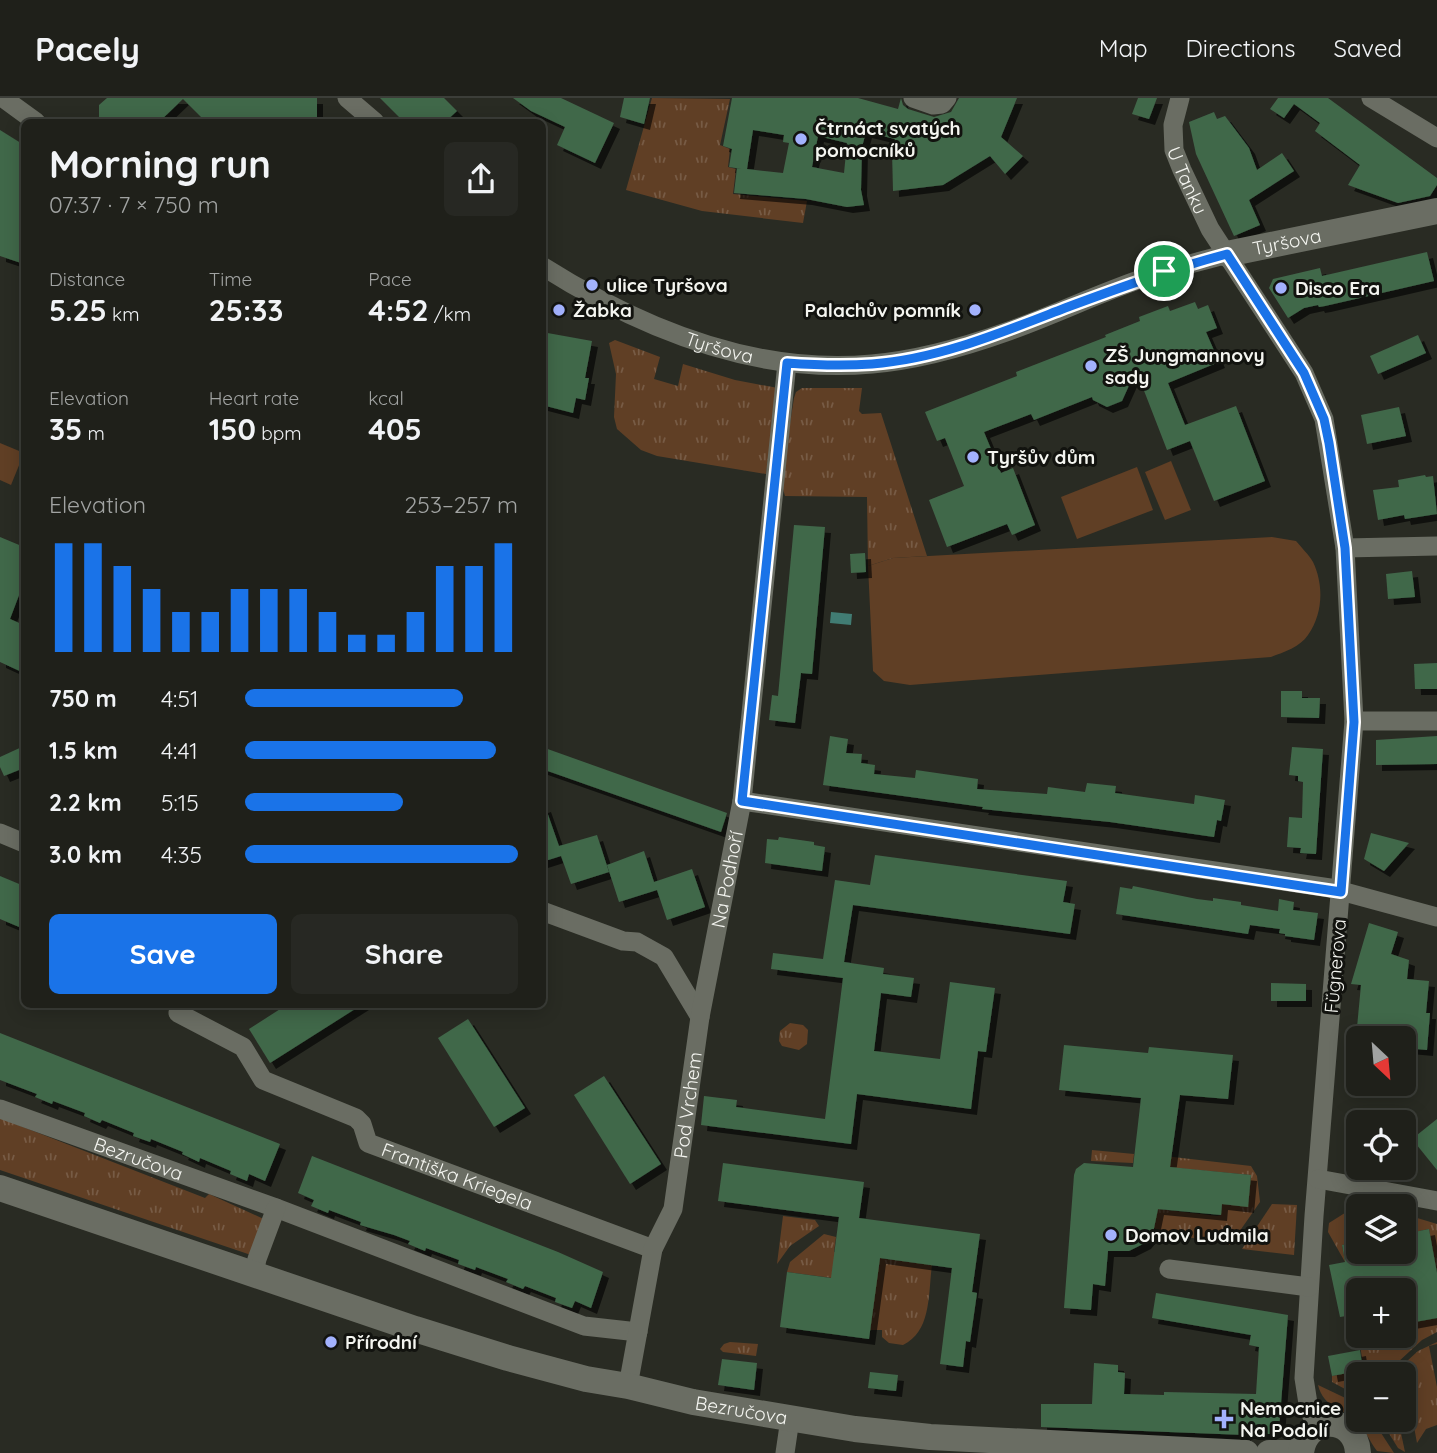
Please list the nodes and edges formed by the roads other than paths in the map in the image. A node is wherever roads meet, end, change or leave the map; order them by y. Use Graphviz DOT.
graph roads {
  1 [pos="4,98"];
  2 [pos="347,98"];
  3 [pos="913,98"];
  4 [pos="1180,98"];
  5 [pos="1371,98"];
  6 [pos="944,101"];
  7 [pos="32,119"];
  8 [pos="372,119"];
  9 [pos="1437,138"];
  10 [pos="1437,211"];
  11 [pos="1227,254"];
  12 [pos="546,268"];
  13 [pos="787,363"];
  14 [pos="1437,547"];
  15 [pos="1345,548"];
  16 [pos="1437,721"];
  17 [pos="1354,722"];
  18 [pos="742,801"];
  19 [pos="0,833"];
  20 [pos="21,842"];
  21 [pos="1341,892"];
  22 [pos="546,912"];
  23 [pos="1437,918"];
  24 [pos="178,1013"];
  25 [pos="700,1017"];
  26 [pos="0,1109"];
  27 [pos="1318,1179"];
  28 [pos="0,1188"];
  29 [pos="1437,1201"];
  30 [pos="276,1209"];
  31 [pos="653,1249"];
  32 [pos="1169,1269"];
  33 [pos="254,1273"];
  34 [pos="1309,1287"];
  35 [pos="638,1332"];
  36 [pos="628,1386"];
  37 [pos="790,1419"];
  38 [pos="1317,1426"];
  39 [pos="785,1453"];
  40 [pos="1246,1453"];
  41 [pos="1269,1453"];
  42 [pos="1301,1453"];
  43 [pos="1358,1453"];
  1 -- 7 [label="street"];
  2 -- 8 [label="street"];
  3 -- 6 [label="street"];
  4 -- 11 [label="street, U Tanku"];
  5 -- 9 [label="street"];
  10 -- 11 [label="street, Tyršova"];
  11 -- 13 [label="street, Tyršova"];
  11 -- 15 [label="street, Fügnerova"];
  12 -- 13 [label="street, Tyršova"];
  13 -- 18 [label="street, Na Podhoří"];
  14 -- 15 [label="street"];
  15 -- 17 [label="street, Fügnerova"];
  16 -- 17 [label="street"];
  17 -- 21 [label="street, Fügnerova"];
  18 -- 21 [label="street"];
  18 -- 25 [label="street, Na Podhoří"];
  19 -- 20 [label="street"];
  21 -- 23 [label="street"];
  21 -- 27 [label="street, Fügnerova"];
  22 -- 25 [label="street"];
  24 -- 31 [label="street, Františka Kriegela"];
  25 -- 31 [label="street, Pod Vrchem"];
  26 -- 30 [label="street, Bezručova"];
  27 -- 29 [label="street"];
  27 -- 34 [label="street, Fügnerova"];
  28 -- 33 [label="street, Bezručova"];
  30 -- 33 [label="street"];
  30 -- 35 [label="street, Bezručova"];
  31 -- 35 [label="street, Pod Vrchem"];
  32 -- 34 [label="street"];
  33 -- 36 [label="street, Bezručova"];
  34 -- 38 [label="street, Fügnerova"];
  35 -- 36 [label="street, Pod Vrchem"];
  36 -- 37 [label="street, Bezručova"];
  37 -- 39 [label="street"];
  37 -- 40 [label="street, Bezručova"];
  38 -- 42 [label="street"];
  38 -- 43 [label="street"];
  41 -- 42 [label="street"];
}
